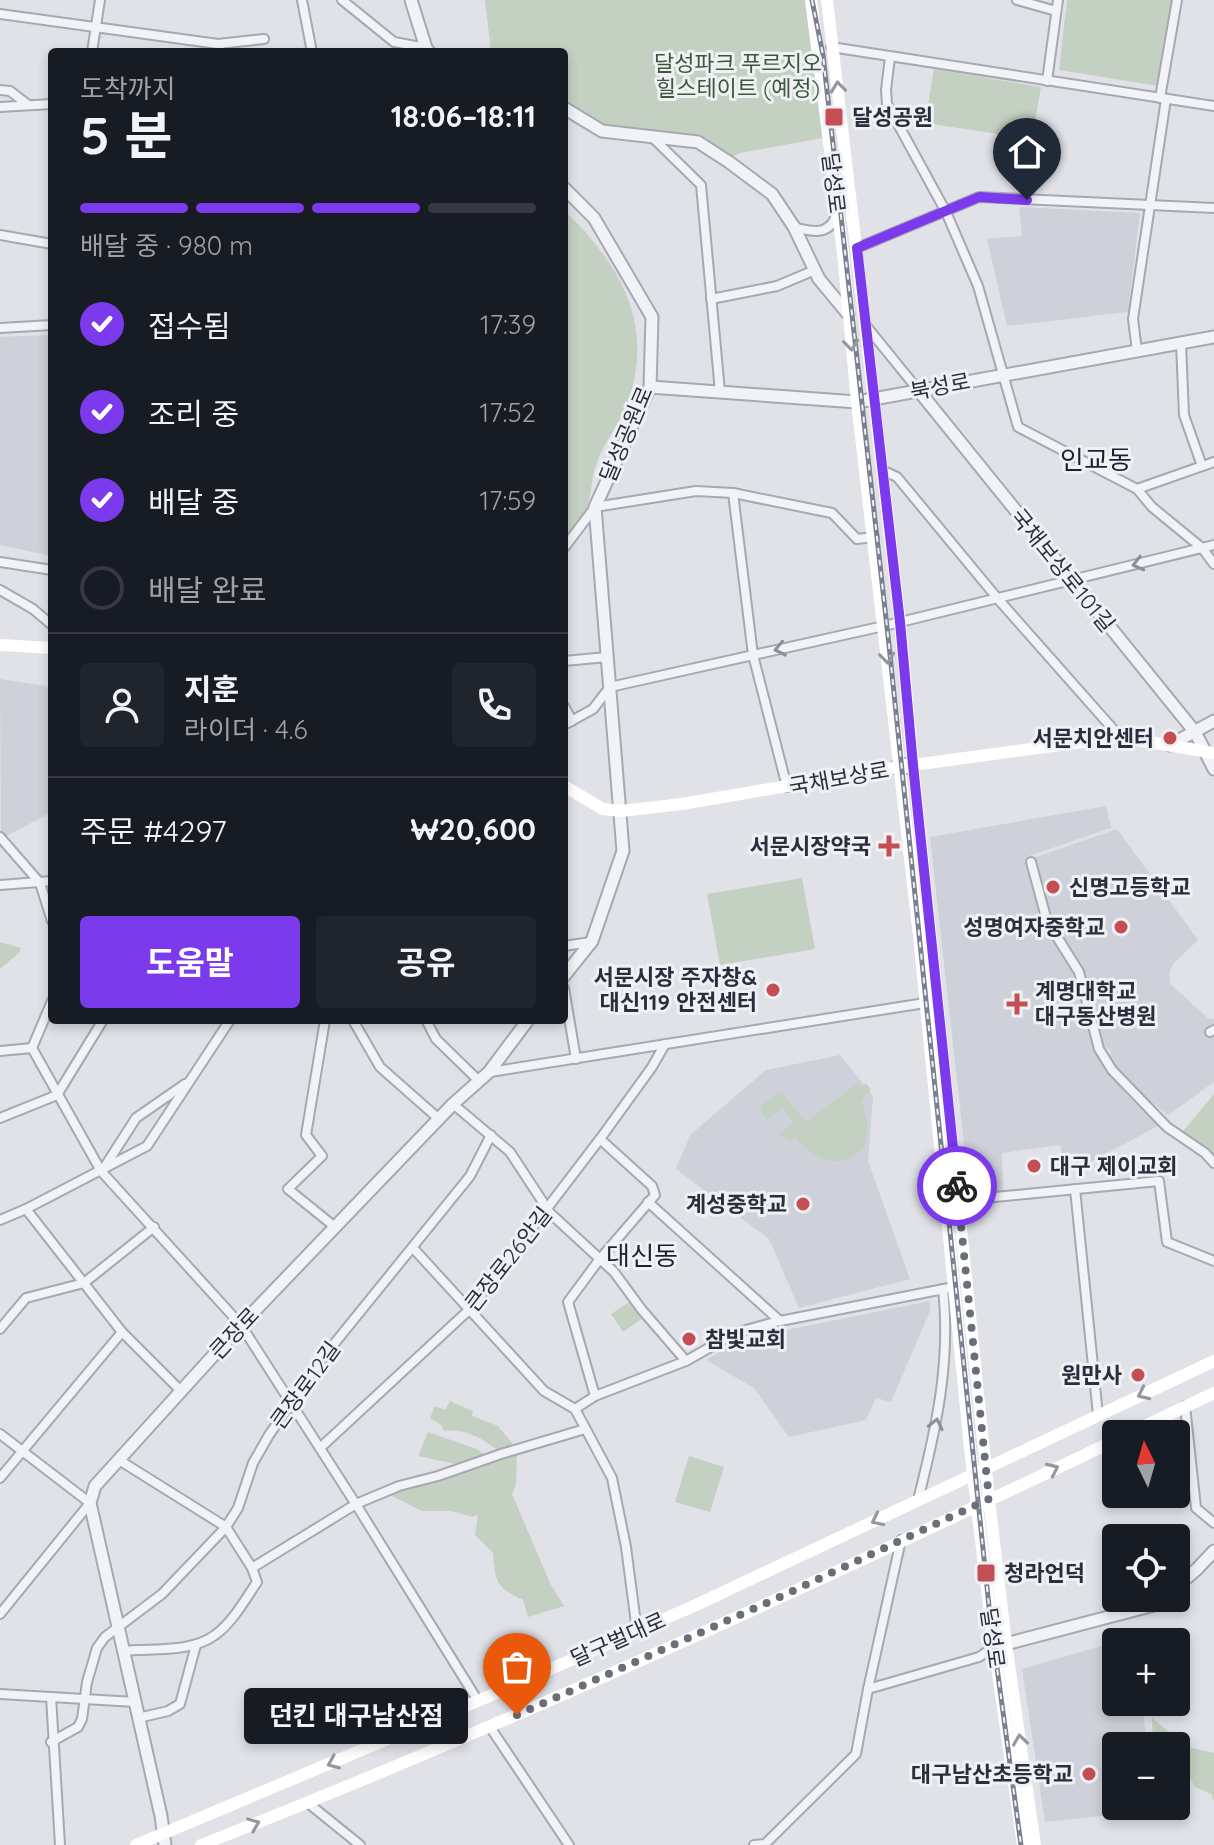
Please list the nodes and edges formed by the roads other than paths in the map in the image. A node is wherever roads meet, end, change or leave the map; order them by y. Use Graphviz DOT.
graph roads {
  1 [pos="100,0"];
  2 [pos="302,0"];
  3 [pos="342,0"];
  4 [pos="411,0"];
  5 [pos="811,0"];
  6 [pos="827,0"];
  7 [pos="1017,0"];
  8 [pos="1058,0"];
  9 [pos="1177,0"];
  10 [pos="1056,11"];
  11 [pos="0,14"];
  12 [pos="96,27"];
  13 [pos="264,39"];
  14 [pos="816,45"];
  15 [pos="93,48"];
  16 [pos="220,48"];
  17 [pos="311,48"];
  18 [pos="420,48"];
  19 [pos="427,48"];
  20 [pos="833,48"];
  21 [pos="890,57"];
  22 [pos="1047,81"];
  23 [pos="0,90"];
  24 [pos="1163,98"];
  25 [pos="48,104"];
  26 [pos="27,105"];
  27 [pos="1214,106"];
  28 [pos="0,107"];
  29 [pos="568,110"];
  30 [pos="651,137"];
  31 [pos="568,192"];
  32 [pos="1151,205"];
  33 [pos="837,207"];
  34 [pos="1214,208"];
  35 [pos="946,212"];
  36 [pos="794,227"];
  37 [pos="0,235"];
  38 [pos="48,243"];
  39 [pos="857,248"];
  40 [pos="815,270"];
  41 [pos="711,299"];
  42 [pos="848,314"];
  43 [pos="48,325"];
  44 [pos="867,326"];
  45 [pos="0,328"];
  46 [pos="1214,337"];
  47 [pos="1181,343"];
  48 [pos="1137,351"];
  49 [pos="1004,374"];
  50 [pos="650,387"];
  51 [pos="919,391"];
  52 [pos="720,392"];
  53 [pos="873,399"];
  54 [pos="857,402"];
  55 [pos="1214,462"];
  56 [pos="1202,466"];
  57 [pos="882,470"];
  58 [pos="1137,489"];
  59 [pos="733,493"];
  60 [pos="595,507"];
  61 [pos="874,537"];
  62 [pos="568,543"];
  63 [pos="1214,545"];
  64 [pos="1202,548"];
  65 [pos="0,562"];
  66 [pos="1214,564"];
  67 [pos="48,569"];
  68 [pos="1072,580"];
  69 [pos="0,590"];
  70 [pos="998,599"];
  71 [pos="48,622"];
  72 [pos="900,622"];
  73 [pos="884,626"];
  74 [pos="0,645"];
  75 [pos="48,648"];
  76 [pos="753,655"];
  77 [pos="607,657"];
  78 [pos="568,661"];
  79 [pos="610,687"];
  80 [pos="1214,721"];
  81 [pos="568,723"];
  82 [pos="1195,732"];
  83 [pos="1120,737"];
  84 [pos="1170,745"];
  85 [pos="1209,752"];
  86 [pos="906,766"];
  87 [pos="1214,769"];
  88 [pos="787,787"];
  89 [pos="568,788"];
  90 [pos="621,811"];
  91 [pos="0,837"];
  92 [pos="1031,862"];
  93 [pos="48,882"];
  94 [pos="40,883"];
  95 [pos="0,885"];
  96 [pos="48,908"];
  97 [pos="592,941"];
  98 [pos="568,945"];
  99 [pos="568,971"];
  100 [pos="925,1003"];
  101 [pos="48,1010"];
  102 [pos="568,1012"];
  103 [pos="101,1024"];
  104 [pos="227,1024"];
  105 [pos="324,1024"];
  106 [pos="358,1024"];
  107 [pos="428,1024"];
  108 [pos="520,1024"];
  109 [pos="665,1044"];
  110 [pos="32,1048"];
  111 [pos="0,1051"];
  112 [pos="576,1059"];
  113 [pos="489,1072"];
  114 [pos="190,1081"];
  115 [pos="479,1081"];
  116 [pos="57,1095"];
  117 [pos="453,1104"];
  118 [pos="0,1118"];
  119 [pos="439,1119"];
  120 [pos="491,1135"];
  121 [pos="600,1139"];
  122 [pos="1214,1163"];
  123 [pos="101,1171"];
  124 [pos="1075,1189"];
  125 [pos="652,1199"];
  126 [pos="952,1201"];
  127 [pos="26,1209"];
  128 [pos="548,1210"];
  129 [pos="0,1220"];
  130 [pos="154,1227"];
  131 [pos="335,1227"];
  132 [pos="413,1248"];
  133 [pos="599,1260"];
  134 [pos="1214,1261"];
  135 [pos="84,1283"];
  136 [pos="949,1288"];
  137 [pos="470,1309"];
  138 [pos="780,1321"];
  139 [pos="241,1325"];
  140 [pos="0,1329"];
  141 [pos="122,1332"];
  142 [pos="686,1361"];
  143 [pos="1214,1361"];
  144 [pos="181,1391"];
  145 [pos="1214,1393"];
  146 [pos="595,1396"];
  147 [pos="291,1403"];
  148 [pos="1185,1406"];
  149 [pos="575,1409"];
  150 [pos="1098,1415"];
  151 [pos="1156,1420"];
  152 [pos="585,1429"];
  153 [pos="0,1434"];
  154 [pos="1102,1447"];
  155 [pos="320,1448"];
  156 [pos="23,1452"];
  157 [pos="119,1460"];
  158 [pos="986,1468"];
  159 [pos="973,1474"];
  160 [pos="0,1478"];
  161 [pos="989,1499"];
  162 [pos="918,1500"];
  163 [pos="90,1503"];
  164 [pos="356,1504"];
  165 [pos="977,1505"];
  166 [pos="1214,1523"];
  167 [pos="226,1527"];
  168 [pos="901,1540"];
  169 [pos="1214,1551"];
  170 [pos="252,1568"];
  171 [pos="1190,1575"];
  172 [pos="1,1611"];
  173 [pos="1127,1612"];
  174 [pos="118,1627"];
  175 [pos="637,1631"];
  176 [pos="196,1645"];
  177 [pos="1000,1645"];
  178 [pos="123,1651"];
  179 [pos="868,1689"];
  180 [pos="0,1694"];
  181 [pos="51,1697"];
  182 [pos="85,1698"];
  183 [pos="478,1701"];
  184 [pos="135,1702"];
  185 [pos="138,1718"];
  186 [pos="490,1727"];
  187 [pos="51,1742"];
  188 [pos="308,1803"];
  189 [pos="164,1840"];
  190 [pos="60,1845"];
  191 [pos="136,1845"];
  192 [pos="201,1845"];
  193 [pos="360,1845"];
  194 [pos="569,1845"];
  195 [pos="754,1845"];
  196 [pos="1023,1845"];
  197 [pos="1035,1845"];
  1 -- 12 [label="street"];
  2 -- 17 [label="street"];
  3 -- 18 [label="street"];
  4 -- 19 [label="street"];
  5 -- 14 [label="main road, 달성로"];
  6 -- 20 [label="main road"];
  7 -- 10 [label="street"];
  8 -- 10 [label="street"];
  9 -- 24 [label="street"];
  10 -- 22 [label="street"];
  11 -- 12 [label="street"];
  12 -- 15 [label="street"];
  12 -- 16 [label="street"];
  13 -- 16 [label="street"];
  14 -- 20 [label="street"];
  14 -- 33 [label="main road, 달성로"];
  20 -- 21 [label="street"];
  39 -- 20 [label="main road, one-way"];
  21 -- 22 [label="street"];
  21 -- 35 [label="street"];
  22 -- 24 [label="street"];
  23 -- 26 [label="street"];
  24 -- 27 [label="street"];
  24 -- 32 [label="street"];
  25 -- 26 [label="street"];
  26 -- 28 [label="street"];
  29 -- 30 [label="street"];
  30 -- 36 [label="street"];
  30 -- 41 [label="street"];
  31 -- 50 [label="street, 달성공원로"];
  32 -- 34 [label="street"];
  32 -- 35 [label="street"];
  32 -- 48 [label="street"];
  33 -- 36 [label="street"];
  33 -- 42 [label="main road, 달성로"];
  35 -- 39 [label="street"];
  35 -- 49 [label="street"];
  36 -- 40 [label="street"];
  37 -- 38 [label="street"];
  39 -- 44 [label="main road"];
  40 -- 41 [label="street"];
  40 -- 42 [label="street"];
  41 -- 52 [label="street"];
  42 -- 54 [label="main road, 달성로, one-way"];
  43 -- 45 [label="street"];
  44 -- 51 [label="street"];
  44 -- 53 [label="main road"];
  46 -- 47 [label="street, 북성로"];
  47 -- 48 [label="street, 북성로"];
  47 -- 56 [label="street"];
  48 -- 49 [label="street, 북성로"];
  49 -- 51 [label="street, 북성로"];
  49 -- 58 [label="street"];
  50 -- 52 [label="street, 북성로"];
  50 -- 60 [label="street, 달성공원로"];
  51 -- 53 [label="street, 북성로"];
  51 -- 68 [label="street, 국채보상로101길"];
  52 -- 54 [label="street, 북성로"];
  53 -- 54 [label="street, 북성로"];
  53 -- 57 [label="main road"];
  54 -- 61 [label="main road, 달성로"];
  55 -- 56 [label="street"];
  56 -- 58 [label="street"];
  57 -- 70 [label="street"];
  57 -- 72 [label="main road"];
  58 -- 64 [label="street"];
  59 -- 60 [label="street"];
  59 -- 61 [label="street"];
  59 -- 76 [label="street"];
  60 -- 62 [label="street"];
  60 -- 77 [label="street, 달성공원로"];
  61 -- 73 [label="main road, 달성로"];
  63 -- 64 [label="street"];
  64 -- 66 [label="street"];
  64 -- 68 [label="street, one-way"];
  65 -- 67 [label="street"];
  68 -- 70 [label="street"];
  68 -- 82 [label="street, 국채보상로101길"];
  69 -- 71 [label="street"];
  70 -- 72 [label="street"];
  70 -- 83 [label="street"];
  72 -- 73 [label="street"];
  72 -- 86 [label="main road"];
  73 -- 76 [label="street, one-way"];
  73 -- 86 [label="main road, 달성로, one-way"];
  74 -- 75 [label="main road"];
  76 -- 79 [label="street"];
  76 -- 88 [label="street"];
  77 -- 78 [label="street"];
  77 -- 79 [label="street, 달성공원로"];
  79 -- 81 [label="street"];
  79 -- 90 [label="street, 달성공원로"];
  80 -- 82 [label="street"];
  82 -- 84 [label="street"];
  82 -- 85 [label="street, 국채보상로101길"];
  83 -- 84 [label="main road, 국채보상로"];
  83 -- 86 [label="main road, 국채보상로"];
  84 -- 85 [label="main road, 국채보상로"];
  85 -- 87 [label="street, 국채보상로101길"];
  86 -- 88 [label="main road, 국채보상로"];
  86 -- 100 [label="main road, 달성로"];
  86 -- 126 [label="main road"];
  88 -- 90 [label="main road, 국채보상로"];
  89 -- 90 [label="main road, 국채보상로"];
  90 -- 97 [label="street"];
  91 -- 94 [label="street"];
  92 -- 122 [label="street"];
  93 -- 94 [label="street"];
  94 -- 95 [label="street"];
  94 -- 96 [label="street"];
  97 -- 98 [label="street"];
  97 -- 99 [label="street"];
  100 -- 109 [label="street"];
  100 -- 126 [label="main road, 달성로"];
  101 -- 110 [label="street"];
  102 -- 112 [label="street"];
  103 -- 116 [label="street"];
  104 -- 114 [label="street"];
  105 -- 131 [label="street"];
  106 -- 119 [label="street"];
  107 -- 115 [label="street"];
  108 -- 113 [label="street, 큰장로"];
  109 -- 112 [label="street"];
  109 -- 121 [label="street, 큰장로26안길"];
  110 -- 111 [label="street"];
  110 -- 116 [label="street"];
  112 -- 113 [label="street"];
  113 -- 115 [label="street, 큰장로"];
  114 -- 123 [label="street"];
  114 -- 123 [label="street"];
  115 -- 117 [label="street, 큰장로"];
  116 -- 118 [label="street"];
  116 -- 123 [label="street"];
  117 -- 119 [label="street, 큰장로"];
  117 -- 120 [label="street"];
  119 -- 131 [label="street, 큰장로"];
  120 -- 128 [label="street"];
  120 -- 132 [label="street, 큰장로12길"];
  121 -- 125 [label="street"];
  121 -- 128 [label="street, 큰장로26안길"];
  123 -- 127 [label="street"];
  123 -- 130 [label="street"];
  124 -- 126 [label="street"];
  124 -- 134 [label="street"];
  124 -- 150 [label="street"];
  125 -- 133 [label="street"];
  125 -- 138 [label="street"];
  126 -- 136 [label="main road, 달성로"];
  126 -- 158 [label="main road"];
  127 -- 129 [label="street"];
  127 -- 135 [label="street"];
  128 -- 133 [label="street"];
  128 -- 137 [label="street, 큰장로26안길"];
  130 -- 135 [label="street"];
  130 -- 139 [label="street"];
  131 -- 139 [label="street, 큰장로"];
  132 -- 137 [label="street"];
  132 -- 147 [label="street, 큰장로12길"];
  133 -- 142 [label="street"];
  133 -- 146 [label="street"];
  135 -- 140 [label="street"];
  135 -- 141 [label="street"];
  136 -- 138 [label="street"];
  136 -- 159 [label="main road, 달성로"];
  162 -- 136 [label="street, one-way"];
  137 -- 149 [label="street"];
  137 -- 155 [label="street, 큰장로26안길"];
  138 -- 142 [label="street"];
  139 -- 144 [label="street, 큰장로"];
  139 -- 147 [label="street"];
  141 -- 144 [label="street"];
  141 -- 156 [label="street"];
  142 -- 146 [label="street"];
  143 -- 150 [label="main road, 달구벌대로, one-way"];
  144 -- 157 [label="street, 큰장로"];
  145 -- 148 [label="main road"];
  146 -- 149 [label="street"];
  147 -- 155 [label="street"];
  147 -- 167 [label="street, 큰장로12길"];
  148 -- 151 [label="main road"];
  148 -- 166 [label="street"];
  149 -- 152 [label="street"];
  150 -- 158 [label="main road, 달구벌대로"];
  152 -- 164 [label="street"];
  152 -- 175 [label="street"];
  153 -- 156 [label="street"];
  161 -- 154 [label="main road, 달구벌대로, one-way"];
  155 -- 164 [label="street"];
  156 -- 160 [label="street"];
  156 -- 163 [label="street"];
  157 -- 163 [label="street, 큰장로"];
  157 -- 167 [label="street"];
  158 -- 159 [label="main road, 달구벌대로"];
  158 -- 161 [label="main road"];
  159 -- 162 [label="main road, 달구벌대로"];
  159 -- 165 [label="main road, 달성로"];
  161 -- 165 [label="main road, 달구벌대로"];
  161 -- 177 [label="main road"];
  162 -- 175 [label="main road, 달구벌대로, one-way"];
  163 -- 172 [label="street"];
  163 -- 174 [label="street"];
  164 -- 170 [label="street"];
  164 -- 183 [label="street"];
  165 -- 168 [label="main road, 달구벌대로"];
  165 -- 177 [label="main road, 달성로"];
  167 -- 170 [label="street"];
  167 -- 174 [label="street, 큰장로12길"];
  168 -- 179 [label="street"];
  168 -- 186 [label="main road, 달구벌대로"];
  169 -- 171 [label="street"];
  170 -- 176 [label="street"];
  173 -- 177 [label="street"];
  174 -- 178 [label="street"];
  174 -- 182 [label="street"];
  175 -- 183 [label="main road, 달구벌대로"];
  176 -- 178 [label="street"];
  176 -- 185 [label="street"];
  177 -- 179 [label="street"];
  177 -- 196 [label="main road, 달성로"];
  197 -- 177 [label="main road, one-way"];
  178 -- 184 [label="street"];
  179 -- 195 [label="street"];
  180 -- 181 [label="street"];
  181 -- 182 [label="street"];
  181 -- 187 [label="street"];
  182 -- 184 [label="street"];
  182 -- 187 [label="street"];
  183 -- 189 [label="main road, 달구벌대로, one-way"];
  184 -- 185 [label="street"];
  185 -- 189 [label="street"];
  186 -- 188 [label="main road, 달구벌대로"];
  186 -- 194 [label="street"];
  187 -- 190 [label="street"];
  192 -- 188 [label="main road, 달구벌대로, one-way"];
  188 -- 193 [label="street"];
  189 -- 191 [label="main road, 달구벌대로"];
}
